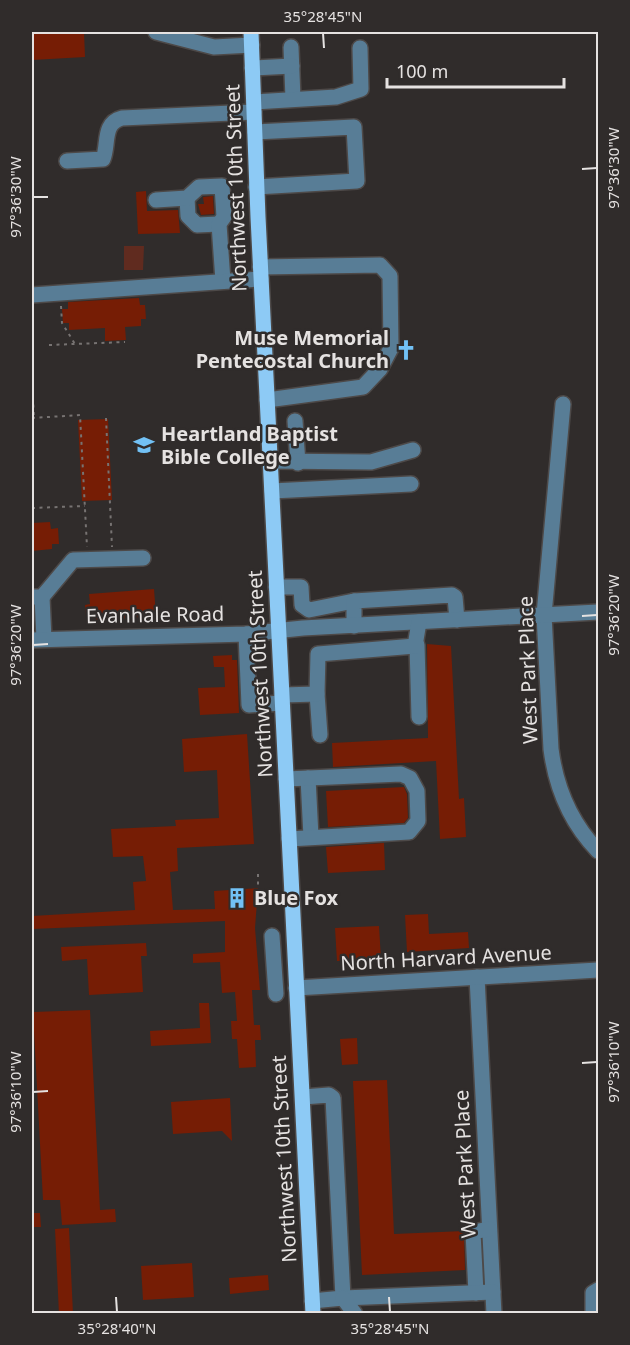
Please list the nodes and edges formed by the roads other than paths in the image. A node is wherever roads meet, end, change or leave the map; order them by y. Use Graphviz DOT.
graph roads {
  1 [pos="156,32"];
  2 [pos="252,38"];
  3 [pos="291,47"];
  4 [pos="360,48"];
  5 [pos="292,66"];
  6 [pos="252,69"];
  7 [pos="293,99"];
  8 [pos="254,107"];
  9 [pos="255,132"];
  10 [pos="67,161"];
  11 [pos="256,187"];
  12 [pos="187,198"];
  13 [pos="156,200"];
  14 [pos="219,224"];
  15 [pos="260,273"];
  16 [pos="223,281"];
  17 [pos="32,295"];
  18 [pos="267,400"];
  19 [pos="563,404"];
  20 [pos="295,421"];
  21 [pos="413,450"];
  22 [pos="270,461"];
  23 [pos="298,463"];
  24 [pos="411,484"];
  25 [pos="272,491"];
  26 [pos="143,558"];
  27 [pos="276,587"];
  28 [pos="37,597"];
  29 [pos="354,601"];
  30 [pos="598,612"];
  31 [pos="544,615"];
  32 [pos="457,620"];
  33 [pos="419,622"];
  34 [pos="354,626"];
  35 [pos="279,631"];
  36 [pos="246,634"];
  37 [pos="38,640"];
  38 [pos="417,645"];
  39 [pos="317,694"];
  40 [pos="282,699"];
  41 [pos="420,717"];
  42 [pos="320,735"];
  43 [pos="308,778"];
  44 [pos="286,779"];
  45 [pos="311,837"];
  46 [pos="290,839"];
  47 [pos="598,851"];
  48 [pos="272,936"];
  49 [pos="598,970"];
  50 [pos="477,977"];
  51 [pos="296,988"];
  52 [pos="276,994"];
  53 [pos="303,1097"];
  54 [pos="489,1229"];
  55 [pos="598,1290"];
  56 [pos="493,1292"];
  57 [pos="476,1293"];
  58 [pos="343,1298"];
  59 [pos="312,1307"];
  60 [pos="355,1314"];
  61 [pos="494,1314"];
  62 [pos="593,1314"];
  1 -- 2 [label="street"];
  2 -- 6 [label="main road, Northwest 10th Street"];
  3 -- 5 [label="street"];
  4 -- 7 [label="street"];
  5 -- 6 [label="street"];
  5 -- 7 [label="street"];
  6 -- 8 [label="main road, Northwest 10th Street"];
  7 -- 8 [label="street"];
  8 -- 9 [label="main road, Northwest 10th Street"];
  8 -- 10 [label="street"];
  9 -- 11 [label="main road, Northwest 10th Street"];
  9 -- 11 [label="street"];
  11 -- 15 [label="main road, Northwest 10th Street"];
  12 -- 13 [label="street"];
  12 -- 14 [label="street"];
  12 -- 14 [label="street"];
  14 -- 16 [label="street"];
  15 -- 16 [label="street"];
  15 -- 18 [label="main road, Northwest 10th Street"];
  15 -- 18 [label="street"];
  16 -- 17 [label="street"];
  18 -- 22 [label="main road, Northwest 10th Street"];
  19 -- 31 [label="street, West Park Place"];
  20 -- 23 [label="street"];
  21 -- 23 [label="street"];
  22 -- 23 [label="street"];
  22 -- 25 [label="main road, Northwest 10th Street"];
  24 -- 25 [label="street"];
  25 -- 27 [label="main road, Northwest 10th Street"];
  26 -- 28 [label="street"];
  27 -- 29 [label="street"];
  27 -- 35 [label="main road, Northwest 10th Street"];
  28 -- 37 [label="street"];
  29 -- 32 [label="street"];
  29 -- 34 [label="street"];
  30 -- 31 [label="street, Evanhale Road"];
  31 -- 32 [label="street, Evanhale Road"];
  31 -- 47 [label="street, West Park Place"];
  32 -- 33 [label="street, Evanhale Road"];
  33 -- 34 [label="street, Evanhale Road"];
  33 -- 38 [label="street"];
  34 -- 35 [label="street, Evanhale Road"];
  35 -- 36 [label="street, Evanhale Road"];
  35 -- 40 [label="main road, Northwest 10th Street"];
  36 -- 37 [label="street, Evanhale Road"];
  36 -- 40 [label="street"];
  38 -- 39 [label="street"];
  38 -- 41 [label="street"];
  39 -- 40 [label="street"];
  39 -- 42 [label="street"];
  40 -- 44 [label="main road, Northwest 10th Street"];
  43 -- 44 [label="street"];
  43 -- 45 [label="street"];
  43 -- 45 [label="street"];
  44 -- 46 [label="main road, Northwest 10th Street"];
  45 -- 46 [label="street"];
  46 -- 51 [label="main road, Northwest 10th Street"];
  48 -- 52 [label="street"];
  49 -- 50 [label="street, North Harvard Avenue"];
  50 -- 51 [label="street, North Harvard Avenue"];
  50 -- 54 [label="street, West Park Place"];
  51 -- 53 [label="main road, Northwest 10th Street"];
  53 -- 58 [label="street"];
  53 -- 59 [label="main road, Northwest 10th Street"];
  54 -- 56 [label="street, West Park Place"];
  54 -- 57 [label="street"];
  55 -- 62 [label="street"];
  56 -- 57 [label="street"];
  56 -- 61 [label="street, West Park Place"];
  57 -- 58 [label="street"];
  58 -- 59 [label="street"];
  58 -- 60 [label="street"];
}
